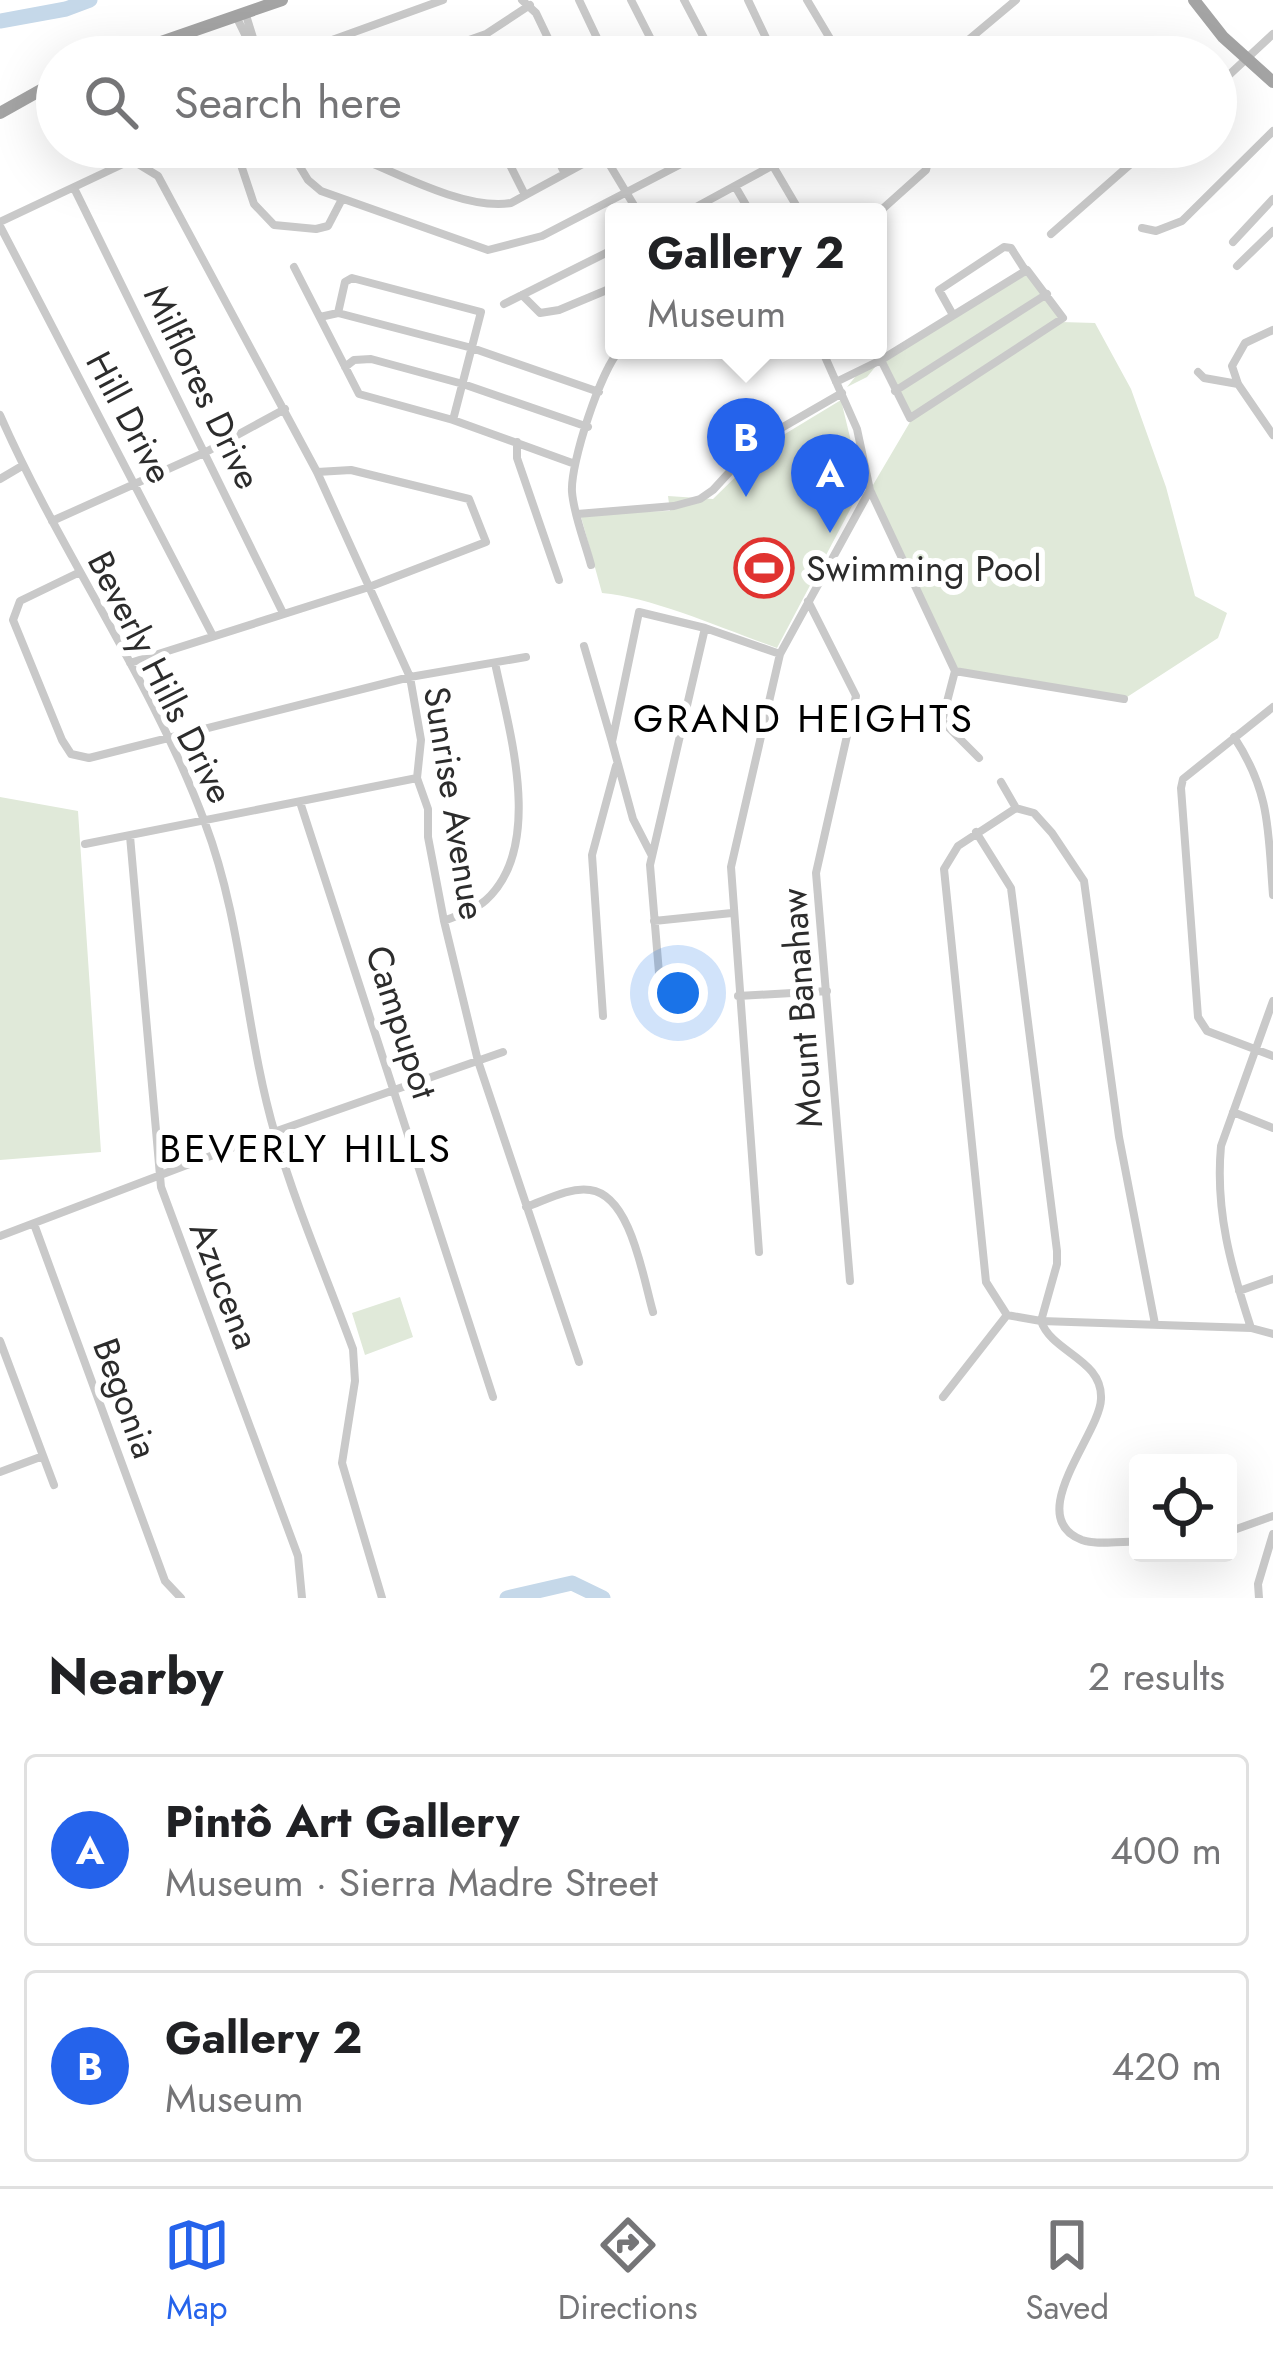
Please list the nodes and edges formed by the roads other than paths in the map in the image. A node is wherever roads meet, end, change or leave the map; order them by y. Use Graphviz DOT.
graph roads {
  1 [pos="263,0"];
  2 [pos="282,0"];
  3 [pos="442,0"];
  4 [pos="579,0"];
  5 [pos="631,0"];
  6 [pos="684,0"];
  7 [pos="748,0"];
  8 [pos="807,0"];
  9 [pos="1016,0"];
  10 [pos="1194,0"];
  11 [pos="526,3"];
  12 [pos="240,14"];
  13 [pos="1273,34"];
  14 [pos="178,36"];
  15 [pos="249,36"];
  16 [pos="343,36"];
  17 [pos="480,36"];
  18 [pos="543,36"];
  19 [pos="596,36"];
  20 [pos="649,36"];
  21 [pos="703,36"];
  22 [pos="766,36"];
  23 [pos="828,36"];
  24 [pos="973,36"];
  25 [pos="1225,36"];
  26 [pos="1237,50"];
  27 [pos="1246,60"];
  28 [pos="1237,68"];
  29 [pos="1273,82"];
  30 [pos="36,93"];
  31 [pos="0,113"];
  32 [pos="1273,130"];
  33 [pos="1237,166"];
  34 [pos="115,168"];
  35 [pos="144,168"];
  36 [pos="242,168"];
  37 [pos="301,168"];
  38 [pos="386,168"];
  39 [pos="512,168"];
  40 [pos="562,168"];
  41 [pos="571,168"];
  42 [pos="612,168"];
  43 [pos="675,168"];
  44 [pos="769,168"];
  45 [pos="774,168"];
  46 [pos="927,168"];
  47 [pos="1126,168"];
  48 [pos="1235,168"];
  49 [pos="564,172"];
  50 [pos="735,187"];
  51 [pos="74,188"];
  52 [pos="629,194"];
  53 [pos="526,195"];
  54 [pos="1273,199"];
  55 [pos="341,201"];
  56 [pos="610,203"];
  57 [pos="634,203"];
  58 [pos="708,203"];
  59 [pos="745,203"];
  60 [pos="795,203"];
  61 [pos="887,205"];
  62 [pos="605,206"];
  63 [pos="0,224"];
  64 [pos="1142,228"];
  65 [pos="1273,231"];
  66 [pos="1051,234"];
  67 [pos="1233,242"];
  68 [pos="605,254"];
  69 [pos="1237,266"];
  70 [pos="294,267"];
  71 [pos="1025,270"];
  72 [pos="605,291"];
  73 [pos="1047,294"];
  74 [pos="522,295"];
  75 [pos="504,304"];
  76 [pos="338,313"];
  77 [pos="953,315"];
  78 [pos="320,317"];
  79 [pos="1273,330"];
  80 [pos="472,348"];
  81 [pos="887,356"];
  82 [pos="612,359"];
  83 [pos="826,359"];
  84 [pos="881,360"];
  85 [pos="345,367"];
  86 [pos="1198,372"];
  87 [pos="836,382"];
  88 [pos="463,384"];
  89 [pos="1238,384"];
  90 [pos="895,391"];
  91 [pos="599,392"];
  92 [pos="842,393"];
  93 [pos="285,409"];
  94 [pos="0,415"];
  95 [pos="453,420"];
  96 [pos="588,427"];
  97 [pos="1273,434"];
  98 [pos="517,442"];
  99 [pos="206,452"];
  100 [pos="575,464"];
  101 [pos="22,466"];
  102 [pos="317,472"];
  103 [pos="0,478"];
  104 [pos="134,482"];
  105 [pos="870,490"];
  106 [pos="577,514"];
  107 [pos="52,521"];
  108 [pos="591,565"];
  109 [pos="80,572"];
  110 [pos="559,580"];
  111 [pos="369,587"];
  112 [pos="808,602"];
  113 [pos="282,611"];
  114 [pos="705,628"];
  115 [pos="212,634"];
  116 [pos="584,646"];
  117 [pos="780,654"];
  118 [pos="526,657"];
  119 [pos="130,663"];
  120 [pos="495,663"];
  121 [pos="955,670"];
  122 [pos="410,677"];
  123 [pos="1124,699"];
  124 [pos="1273,707"];
  125 [pos="1234,737"];
  126 [pos="169,740"];
  127 [pos="612,742"];
  128 [pos="979,758"];
  129 [pos="616,765"];
  130 [pos="417,778"];
  131 [pos="1001,782"];
  132 [pos="1269,799"];
  133 [pos="300,802"];
  134 [pos="1016,808"];
  135 [pos="205,823"];
  136 [pos="976,832"];
  137 [pos="130,836"];
  138 [pos="85,844"];
  139 [pos="652,856"];
  140 [pos="1273,896"];
  141 [pos="732,913"];
  142 [pos="444,921"];
  143 [pos="654,921"];
  144 [pos="827,991"];
  145 [pos="739,996"];
  146 [pos="1273,1001"];
  147 [pos="662,1009"];
  148 [pos="602,1016"];
  149 [pos="1257,1051"];
  150 [pos="503,1052"];
  151 [pos="1273,1056"];
  152 [pos="478,1061"];
  153 [pos="396,1089"];
  154 [pos="1233,1112"];
  155 [pos="1273,1128"];
  156 [pos="274,1132"];
  157 [pos="160,1175"];
  158 [pos="526,1207"];
  159 [pos="34,1224"];
  160 [pos="0,1236"];
  161 [pos="759,1252"];
  162 [pos="1273,1279"];
  163 [pos="850,1281"];
  164 [pos="1239,1292"];
  165 [pos="653,1312"];
  166 [pos="1007,1315"];
  167 [pos="1041,1322"];
  168 [pos="1155,1324"];
  169 [pos="1252,1328"];
  170 [pos="1273,1334"];
  171 [pos="0,1341"];
  172 [pos="579,1362"];
  173 [pos="493,1397"];
  174 [pos="943,1397"];
  175 [pos="43,1456"];
  176 [pos="0,1472"];
  177 [pos="54,1485"];
  178 [pos="1273,1516"];
  179 [pos="1237,1529"];
  180 [pos="1273,1534"];
  181 [pos="1129,1542"];
  182 [pos="182,1598"];
  183 [pos="302,1598"];
  184 [pos="382,1598"];
  185 [pos="1259,1598"];
  1 -- 12 [label="main road"];
  2 -- 12 [label="main road"];
  3 -- 16 [label="street"];
  4 -- 19 [label="street"];
  5 -- 20 [label="street"];
  6 -- 21 [label="street"];
  7 -- 22 [label="street"];
  8 -- 23 [label="street"];
  9 -- 24 [label="street"];
  10 -- 25 [label="main road"];
  11 -- 17 [label="street"];
  11 -- 18 [label="street"];
  12 -- 14 [label="main road"];
  12 -- 15 [label="street"];
  13 -- 27 [label="street"];
  26 -- 27 [label="main road"];
  27 -- 28 [label="street"];
  27 -- 29 [label="main road"];
  30 -- 31 [label="main road"];
  32 -- 33 [label="street"];
  34 -- 51 [label="street, Sunrise Avenue"];
  35 -- 93 [label="street, Sunrise Avenue"];
  36 -- 55 [label="street"];
  37 -- 55 [label="street"];
  38 -- 53 [label="street"];
  39 -- 53 [label="street"];
  40 -- 49 [label="street"];
  41 -- 49 [label="street"];
  42 -- 52 [label="street"];
  43 -- 52 [label="street"];
  44 -- 50 [label="street"];
  45 -- 60 [label="street"];
  46 -- 61 [label="street"];
  47 -- 66 [label="street"];
  48 -- 64 [label="street"];
  49 -- 53 [label="street"];
  50 -- 58 [label="street"];
  50 -- 59 [label="street"];
  51 -- 63 [label="street"];
  51 -- 99 [label="street, Milflores Drive"];
  52 -- 56 [label="street"];
  52 -- 57 [label="street"];
  54 -- 67 [label="street"];
  55 -- 62 [label="street"];
  63 -- 104 [label="street, Hill Drive"];
  65 -- 69 [label="street"];
  68 -- 74 [label="street"];
  70 -- 78 [label="street"];
  71 -- 73 [label="street"];
  71 -- 77 [label="street"];
  71 -- 77 [label="street"];
  72 -- 74 [label="street"];
  73 -- 90 [label="street"];
  73 -- 90 [label="street"];
  74 -- 75 [label="street"];
  76 -- 78 [label="street"];
  76 -- 80 [label="street"];
  76 -- 80 [label="street"];
  77 -- 81 [label="street"];
  78 -- 85 [label="street"];
  79 -- 89 [label="street"];
  80 -- 88 [label="street"];
  80 -- 91 [label="street"];
  82 -- 91 [label="street"];
  83 -- 87 [label="street"];
  84 -- 87 [label="street"];
  84 -- 90 [label="street"];
  85 -- 88 [label="street"];
  85 -- 95 [label="street"];
  86 -- 89 [label="street"];
  87 -- 92 [label="street"];
  88 -- 95 [label="street"];
  88 -- 96 [label="street"];
  89 -- 97 [label="street"];
  91 -- 96 [label="street"];
  92 -- 105 [label="street"];
  92 -- 106 [label="street"];
  93 -- 99 [label="street"];
  93 -- 102 [label="street, Sunrise Avenue"];
  94 -- 101 [label="street, Beverly Hills Drive"];
  95 -- 98 [label="street"];
  96 -- 100 [label="street"];
  98 -- 100 [label="street"];
  98 -- 110 [label="street"];
  99 -- 104 [label="street"];
  99 -- 113 [label="street, Milflores Drive"];
  100 -- 106 [label="street"];
  101 -- 103 [label="street"];
  101 -- 107 [label="street, Beverly Hills Drive"];
  102 -- 111 [label="street, Sunrise Avenue"];
  102 -- 111 [label="street"];
  104 -- 107 [label="street"];
  104 -- 115 [label="street, Hill Drive"];
  105 -- 112 [label="street"];
  105 -- 121 [label="street"];
  106 -- 108 [label="street"];
  107 -- 109 [label="street, Beverly Hills Drive"];
  109 -- 119 [label="street, Beverly Hills Drive"];
  109 -- 126 [label="street"];
  111 -- 113 [label="street"];
  111 -- 122 [label="street, Sunrise Avenue"];
  112 -- 117 [label="street"];
  112 -- 144 [label="street, Mount Banahaw"];
  113 -- 115 [label="street"];
  114 -- 117 [label="street"];
  114 -- 127 [label="street"];
  114 -- 139 [label="street"];
  115 -- 119 [label="street"];
  116 -- 127 [label="street"];
  117 -- 141 [label="street"];
  118 -- 120 [label="street"];
  119 -- 126 [label="street, Beverly Hills Drive"];
  120 -- 122 [label="street"];
  120 -- 142 [label="street"];
  121 -- 123 [label="street"];
  121 -- 128 [label="street"];
  122 -- 126 [label="street"];
  122 -- 130 [label="street, Sunrise Avenue"];
  124 -- 125 [label="street"];
  125 -- 132 [label="street"];
  125 -- 149 [label="street"];
  126 -- 135 [label="street, Beverly Hills Drive"];
  127 -- 129 [label="street"];
  129 -- 139 [label="street"];
  129 -- 148 [label="street"];
  130 -- 133 [label="street"];
  130 -- 142 [label="street, Sunrise Avenue"];
  131 -- 134 [label="street"];
  132 -- 140 [label="street"];
  133 -- 135 [label="street"];
  133 -- 153 [label="street, Campupot"];
  134 -- 136 [label="street"];
  134 -- 168 [label="street"];
  135 -- 137 [label="street"];
  135 -- 156 [label="street, Beverly Hills Drive"];
  136 -- 166 [label="street"];
  136 -- 167 [label="street"];
  137 -- 138 [label="street"];
  137 -- 157 [label="street, Azucena"];
  139 -- 143 [label="street"];
  141 -- 143 [label="street"];
  141 -- 145 [label="street"];
  142 -- 152 [label="street, Sunrise Avenue"];
  143 -- 147 [label="street"];
  144 -- 145 [label="street"];
  144 -- 163 [label="street, Mount Banahaw"];
  145 -- 161 [label="street"];
  146 -- 149 [label="street"];
  149 -- 151 [label="street"];
  149 -- 154 [label="street"];
  150 -- 152 [label="street"];
  152 -- 153 [label="street"];
  152 -- 158 [label="street, Sunrise Avenue"];
  153 -- 156 [label="street"];
  153 -- 173 [label="street, Campupot"];
  154 -- 155 [label="street"];
  154 -- 164 [label="street"];
  156 -- 157 [label="street"];
  156 -- 184 [label="street, Beverly Hills Drive"];
  157 -- 159 [label="street"];
  157 -- 183 [label="street, Azucena"];
  158 -- 165 [label="street"];
  158 -- 172 [label="street, Sunrise Avenue"];
  159 -- 160 [label="street"];
  159 -- 182 [label="street, Begonia"];
  162 -- 164 [label="street"];
  164 -- 169 [label="street"];
  166 -- 167 [label="street"];
  166 -- 174 [label="street"];
  167 -- 168 [label="street"];
  167 -- 181 [label="street"];
  168 -- 169 [label="street"];
  169 -- 170 [label="street"];
  171 -- 175 [label="street"];
  175 -- 176 [label="street"];
  175 -- 177 [label="street"];
  178 -- 179 [label="street"];
  180 -- 185 [label="street"];
}
